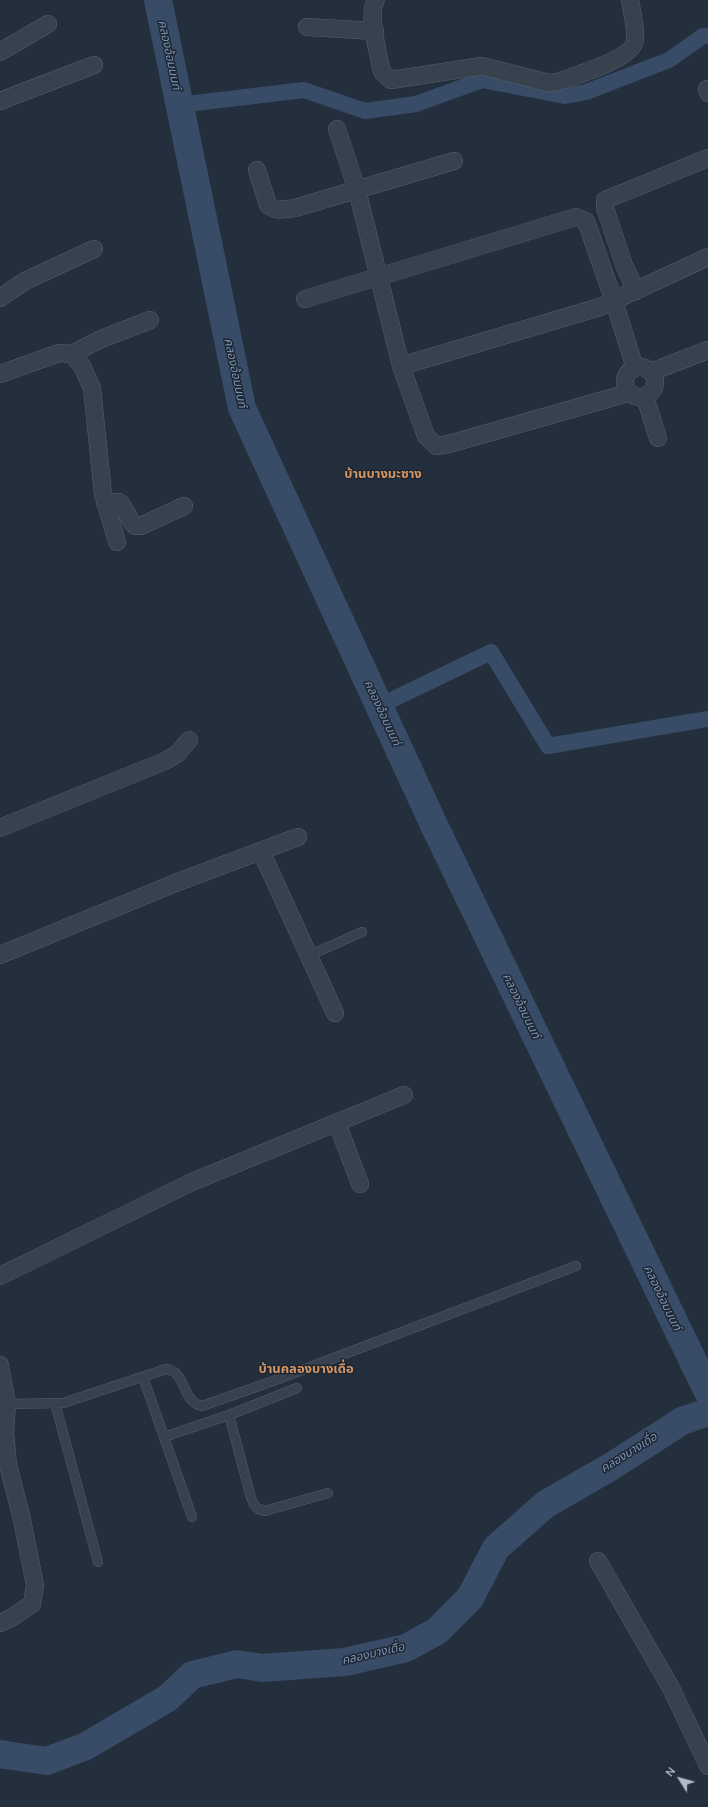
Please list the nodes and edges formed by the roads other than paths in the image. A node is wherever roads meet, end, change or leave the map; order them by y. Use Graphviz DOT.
graph roads {
  1 [pos="376,0"];
  2 [pos="630,0"];
  3 [pos="48,24"];
  4 [pos="306,27"];
  5 [pos="375,31"];
  6 [pos="0,52"];
  7 [pos="94,65"];
  8 [pos="2,94"];
  9 [pos="337,129"];
  10 [pos="708,158"];
  11 [pos="454,161"];
  12 [pos="257,170"];
  13 [pos="357,190"];
  14 [pos="94,249"];
  15 [pos="708,257"];
  16 [pos="379,278"];
  17 [pos="636,291"];
  18 [pos="0,298"];
  19 [pos="305,299"];
  20 [pos="614,301"];
  21 [pos="150,320"];
  22 [pos="708,350"];
  23 [pos="72,354"];
  24 [pos="401,366"];
  25 [pos="635,368"];
  26 [pos="652,372"];
  27 [pos="0,374"];
  28 [pos="628,393"];
  29 [pos="644,397"];
  30 [pos="658,438"];
  31 [pos="105,502"];
  32 [pos="184,506"];
  33 [pos="117,542"];
  34 [pos="189,740"];
  35 [pos="0,828"];
  36 [pos="298,837"];
  37 [pos="261,851"];
  38 [pos="362,932"];
  39 [pos="0,955"];
  40 [pos="308,956"];
  41 [pos="335,1013"];
  42 [pos="404,1095"];
  43 [pos="337,1123"];
  44 [pos="360,1184"];
  45 [pos="576,1266"];
  46 [pos="0,1276"];
  47 [pos="0,1365"];
  48 [pos="142,1377"];
  49 [pos="297,1388"];
  50 [pos="55,1403"];
  51 [pos="7,1404"];
  52 [pos="228,1415"];
  53 [pos="164,1437"];
  54 [pos="328,1493"];
  55 [pos="192,1517"];
  56 [pos="598,1561"];
  57 [pos="98,1562"];
  58 [pos="0,1623"];
  59 [pos="708,1766"];
  1 -- 5 [label="street"];
  2 -- 5 [label="street"];
  3 -- 6 [label="street"];
  4 -- 5 [label="street"];
  7 -- 8 [label="street"];
  9 -- 13 [label="street"];
  10 -- 17 [label="street"];
  11 -- 13 [label="street"];
  12 -- 13 [label="street"];
  13 -- 16 [label="street"];
  14 -- 18 [label="street"];
  15 -- 17 [label="street"];
  16 -- 19 [label="street"];
  16 -- 20 [label="street"];
  16 -- 24 [label="street"];
  17 -- 20 [label="street"];
  20 -- 24 [label="street"];
  20 -- 25 [label="street"];
  21 -- 23 [label="street"];
  22 -- 26 [label="street"];
  23 -- 27 [label="street"];
  23 -- 31 [label="street"];
  24 -- 28 [label="street"];
  25 -- 26 [label="street"];
  25 -- 28 [label="street"];
  26 -- 29 [label="street"];
  28 -- 29 [label="street"];
  29 -- 30 [label="street"];
  31 -- 32 [label="street"];
  31 -- 33 [label="street"];
  34 -- 35 [label="street"];
  36 -- 37 [label="street"];
  37 -- 39 [label="street"];
  37 -- 40 [label="street"];
  38 -- 40 [label="lane"];
  40 -- 41 [label="street"];
  42 -- 43 [label="street"];
  43 -- 44 [label="street"];
  43 -- 46 [label="street"];
  45 -- 48 [label="lane"];
  47 -- 51 [label="street"];
  48 -- 50 [label="lane"];
  48 -- 53 [label="lane"];
  49 -- 52 [label="lane"];
  50 -- 51 [label="lane"];
  50 -- 57 [label="lane"];
  51 -- 58 [label="street"];
  52 -- 53 [label="lane"];
  52 -- 54 [label="lane"];
  53 -- 55 [label="lane"];
  56 -- 59 [label="street"];
}
